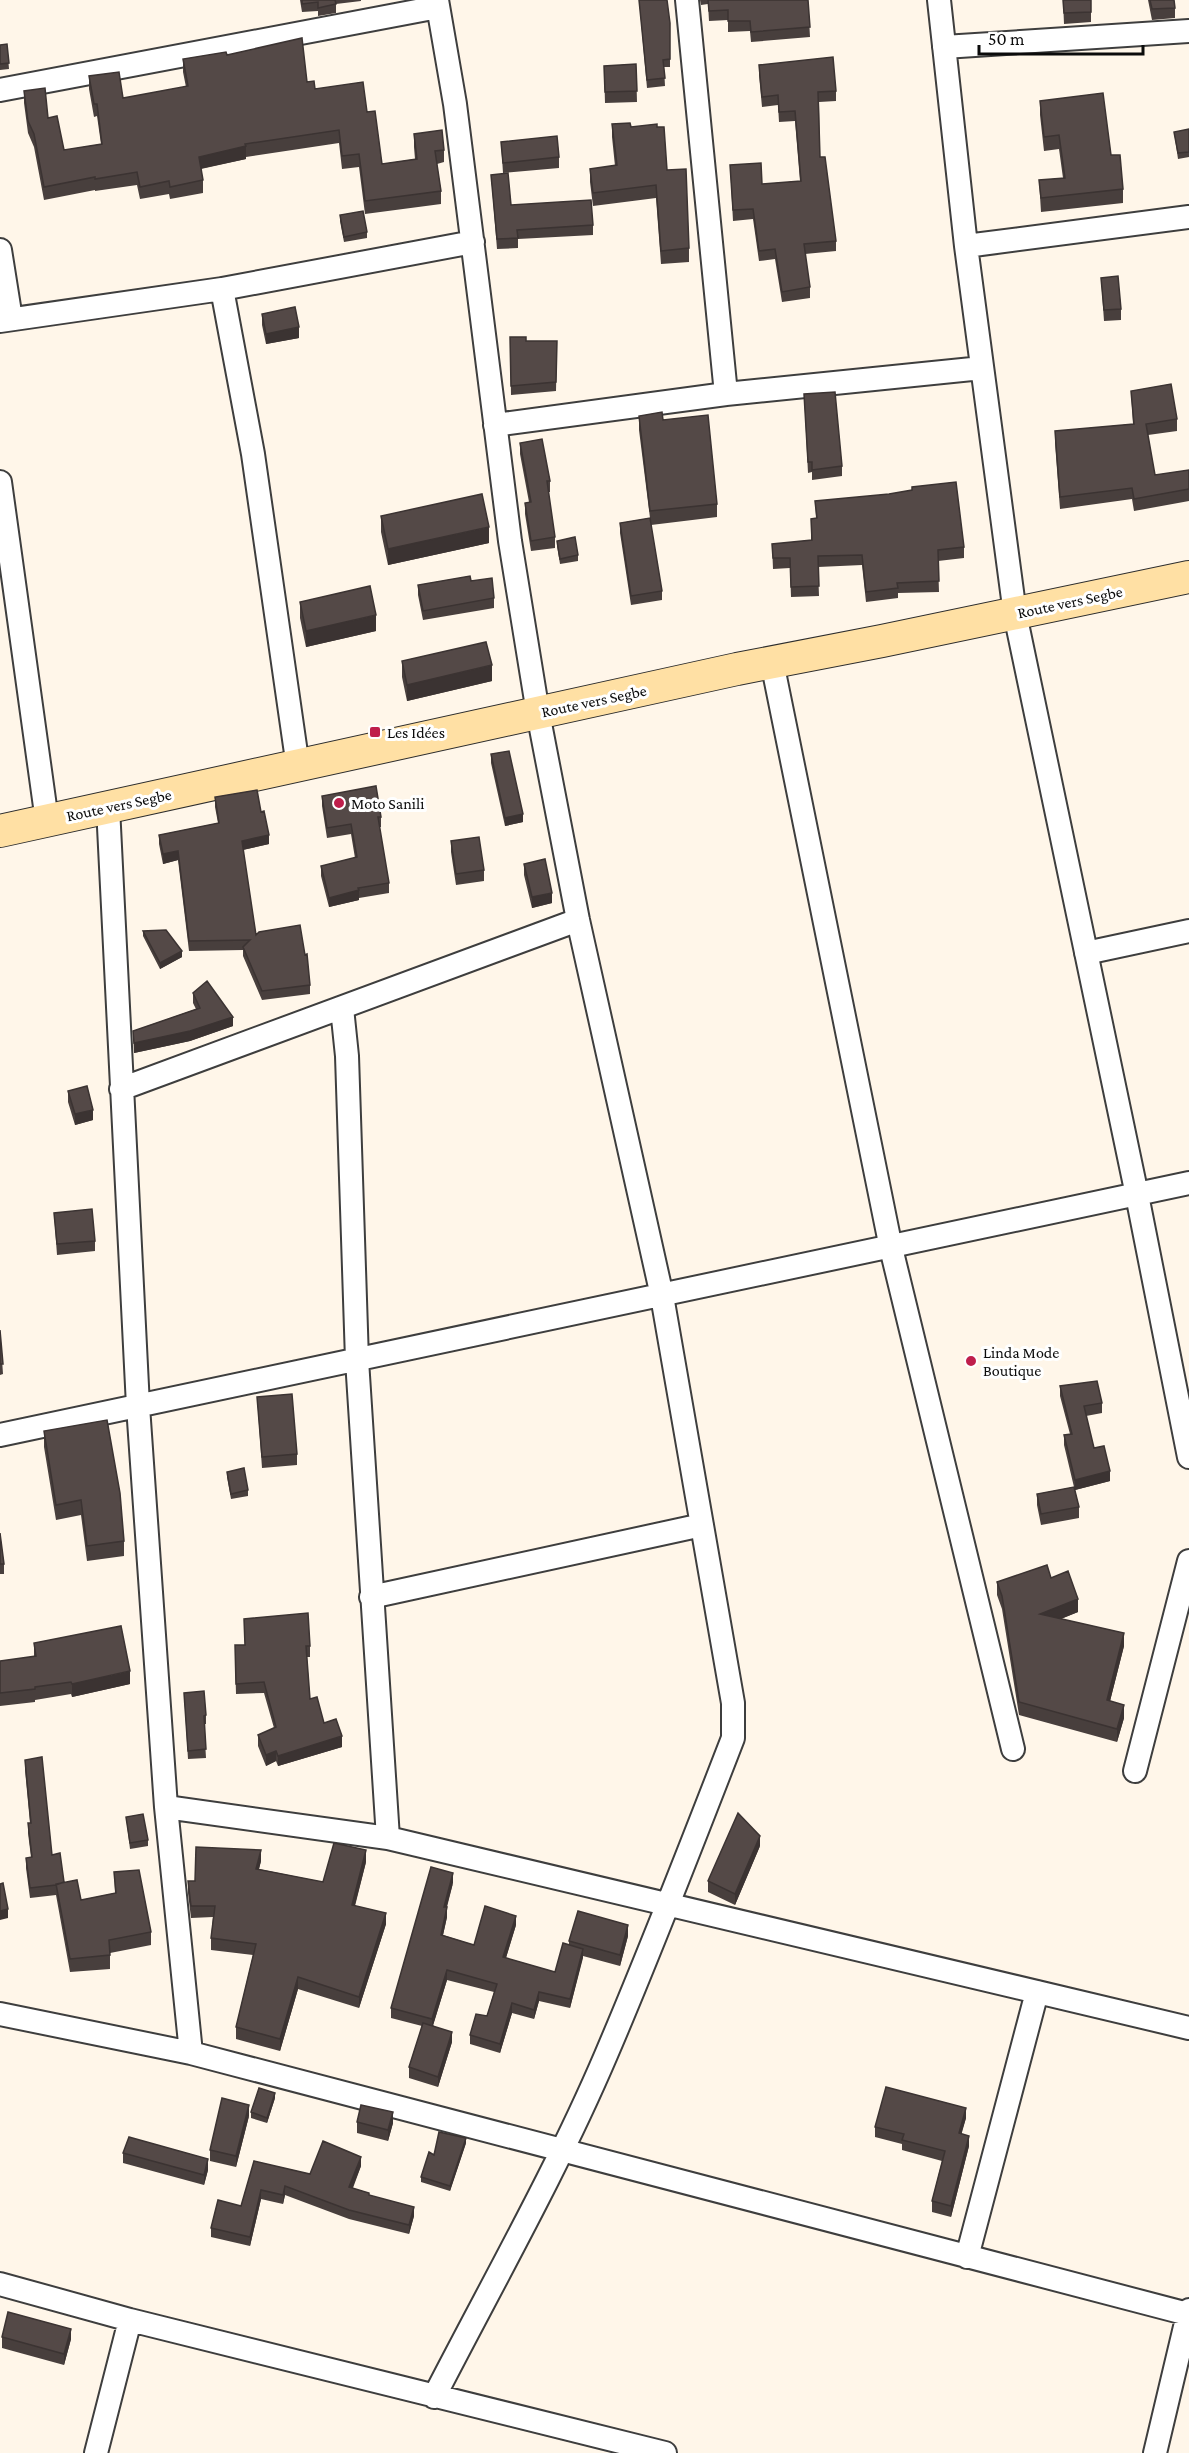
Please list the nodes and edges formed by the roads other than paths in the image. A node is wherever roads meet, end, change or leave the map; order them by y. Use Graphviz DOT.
graph roads {
  1 [pos="687,0"];
  2 [pos="939,0"];
  3 [pos="438,4"];
  4 [pos="1189,31"];
  5 [pos="945,46"];
  6 [pos="0,90"];
  7 [pos="1189,217"];
  8 [pos="472,242"];
  9 [pos="966,246"];
  10 [pos="0,250"];
  11 [pos="222,289"];
  12 [pos="6,320"];
  13 [pos="982,368"];
  14 [pos="726,394"];
  15 [pos="495,425"];
  16 [pos="0,482"];
  17 [pos="1189,577"];
  18 [pos="1015,614"];
  19 [pos="772,662"];
  20 [pos="538,713"];
  21 [pos="298,766"];
  22 [pos="108,807"];
  23 [pos="47,821"];
  24 [pos="0,831"];
  25 [pos="578,920"];
  26 [pos="1189,931"];
  27 [pos="1086,953"];
  28 [pos="342,1008"];
  29 [pos="121,1089"];
  30 [pos="1189,1183"];
  31 [pos="1137,1195"];
  32 [pos="891,1248"];
  33 [pos="662,1296"];
  34 [pos="357,1360"];
  35 [pos="138,1406"];
  36 [pos="0,1435"];
  37 [pos="1189,1457"];
  38 [pos="702,1525"];
  39 [pos="1189,1561"];
  40 [pos="371,1597"];
  41 [pos="1013,1749"];
  42 [pos="1135,1771"];
  43 [pos="166,1807"];
  44 [pos="388,1838"];
  45 [pos="666,1905"];
  46 [pos="1037,1992"];
  47 [pos="0,2014"];
  48 [pos="1189,2028"];
  49 [pos="191,2053"];
  50 [pos="561,2150"];
  51 [pos="967,2257"];
  52 [pos="0,2284"];
  53 [pos="1189,2312"];
  54 [pos="130,2320"];
  55 [pos="434,2397"];
  56 [pos="96,2453"];
  57 [pos="665,2453"];
  58 [pos="1155,2453"];
  1 -- 14 [label="street"];
  2 -- 5 [label="street"];
  3 -- 6 [label="street"];
  3 -- 8 [label="street"];
  4 -- 5 [label="street"];
  5 -- 9 [label="street"];
  7 -- 9 [label="street"];
  8 -- 11 [label="street"];
  8 -- 15 [label="street"];
  9 -- 13 [label="street"];
  10 -- 12 [label="street"];
  11 -- 12 [label="street"];
  11 -- 21 [label="street"];
  13 -- 14 [label="street"];
  13 -- 18 [label="street"];
  14 -- 15 [label="street"];
  15 -- 20 [label="street"];
  16 -- 23 [label="street"];
  17 -- 18 [label="main road, Route vers Segbe"];
  18 -- 19 [label="main road, Route vers Segbe"];
  18 -- 27 [label="street"];
  19 -- 20 [label="main road, Route vers Segbe"];
  19 -- 32 [label="street"];
  20 -- 21 [label="main road, Route vers Segbe"];
  20 -- 25 [label="street"];
  21 -- 22 [label="main road, Route vers Segbe"];
  22 -- 23 [label="main road, Route vers Segbe"];
  22 -- 29 [label="street"];
  23 -- 24 [label="main road, Route vers Segbe"];
  25 -- 28 [label="street"];
  25 -- 33 [label="street"];
  26 -- 27 [label="street"];
  27 -- 31 [label="street"];
  28 -- 29 [label="street"];
  28 -- 34 [label="street"];
  29 -- 35 [label="street"];
  30 -- 31 [label="street"];
  31 -- 32 [label="street"];
  31 -- 37 [label="street"];
  32 -- 33 [label="street"];
  32 -- 41 [label="street"];
  33 -- 34 [label="street"];
  33 -- 38 [label="street"];
  34 -- 35 [label="street"];
  34 -- 40 [label="street"];
  35 -- 36 [label="street"];
  35 -- 43 [label="street"];
  38 -- 40 [label="street"];
  38 -- 45 [label="street"];
  39 -- 42 [label="street"];
  40 -- 44 [label="street"];
  43 -- 44 [label="street"];
  43 -- 49 [label="street"];
  44 -- 45 [label="street"];
  45 -- 46 [label="street"];
  45 -- 50 [label="street"];
  46 -- 48 [label="street"];
  46 -- 51 [label="street"];
  47 -- 49 [label="street"];
  49 -- 50 [label="street"];
  50 -- 51 [label="street"];
  50 -- 55 [label="street"];
  51 -- 53 [label="street"];
  52 -- 54 [label="street"];
  53 -- 58 [label="street"];
  54 -- 55 [label="street"];
  54 -- 56 [label="street"];
  55 -- 57 [label="street"];
}
